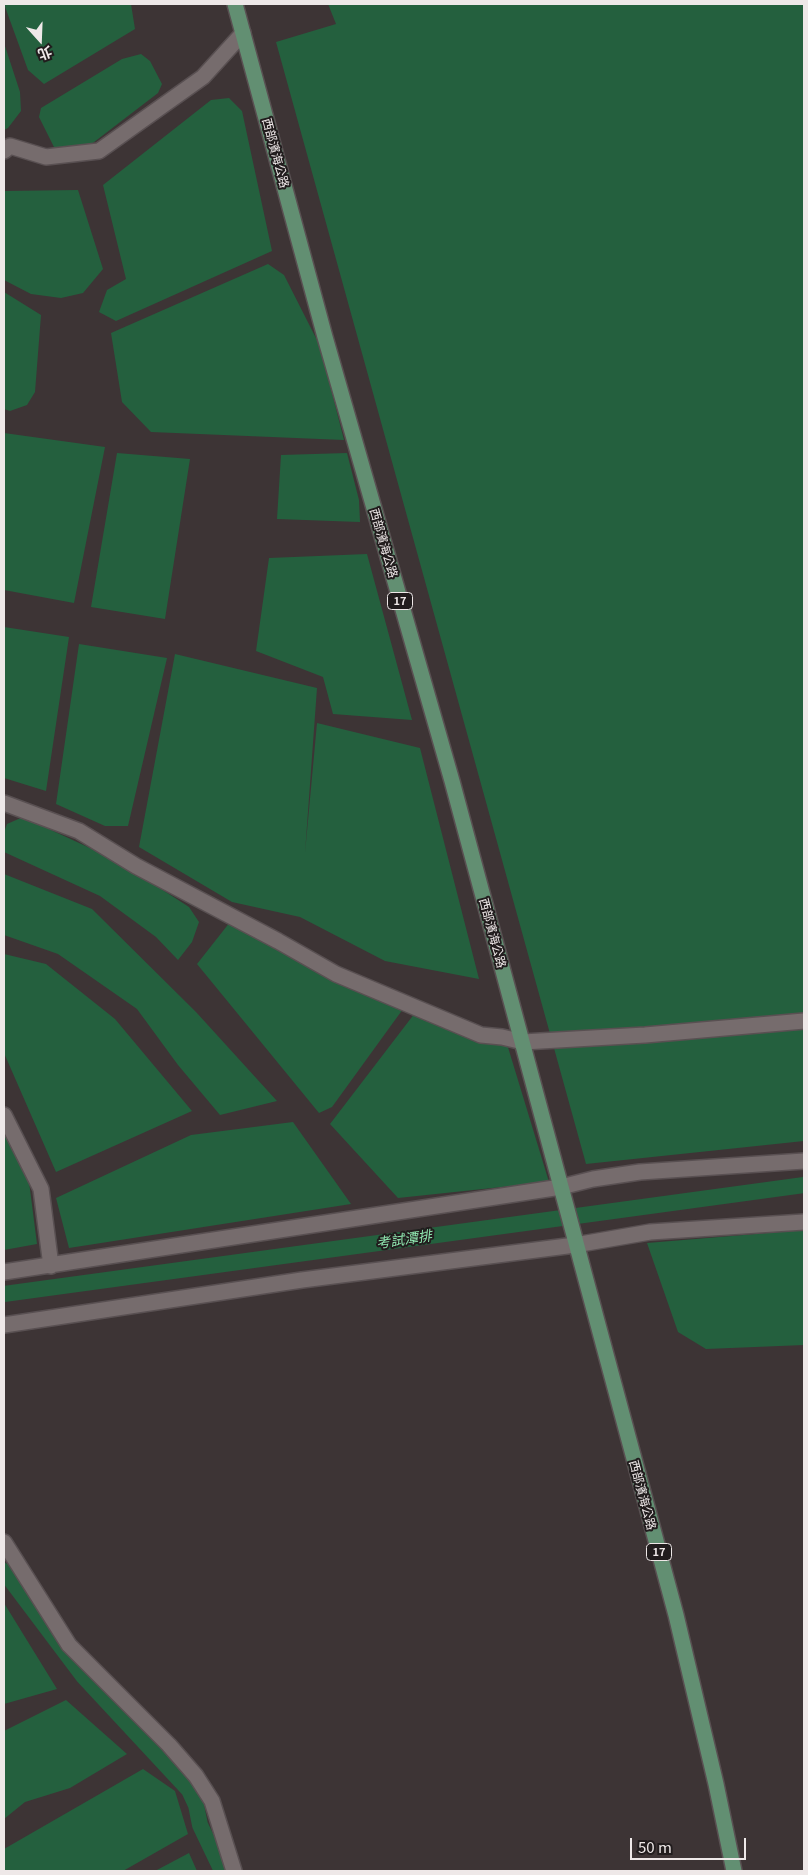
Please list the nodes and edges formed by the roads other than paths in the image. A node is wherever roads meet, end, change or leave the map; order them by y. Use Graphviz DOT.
graph roads {
  1 [pos="235,4"];
  2 [pos="243,33"];
  3 [pos="4,151"];
  4 [pos="4,803"];
  5 [pos="804,1020"];
  6 [pos="523,1042"];
  7 [pos="4,1115"];
  8 [pos="804,1161"];
  9 [pos="562,1193"];
  10 [pos="804,1222"];
  11 [pos="574,1241"];
  12 [pos="51,1266"];
  13 [pos="4,1272"];
  14 [pos="4,1325"];
  15 [pos="4,1542"];
  16 [pos="234,1871"];
  17 [pos="734,1871"];
  1 -- 2 [label="main road, 西部濱海公路 / 17"];
  2 -- 3 [label="lane"];
  2 -- 6 [label="main road, 西部濱海公路 / 17"];
  4 -- 6 [label="lane"];
  5 -- 6 [label="lane"];
  6 -- 9 [label="main road, 西部濱海公路 / 17"];
  7 -- 12 [label="lane"];
  8 -- 9 [label="lane"];
  9 -- 11 [label="main road, 17"];
  9 -- 12 [label="lane"];
  10 -- 11 [label="lane"];
  11 -- 14 [label="lane"];
  11 -- 17 [label="main road, 西部濱海公路 / 17"];
  12 -- 13 [label="lane"];
  15 -- 16 [label="lane"];
}
